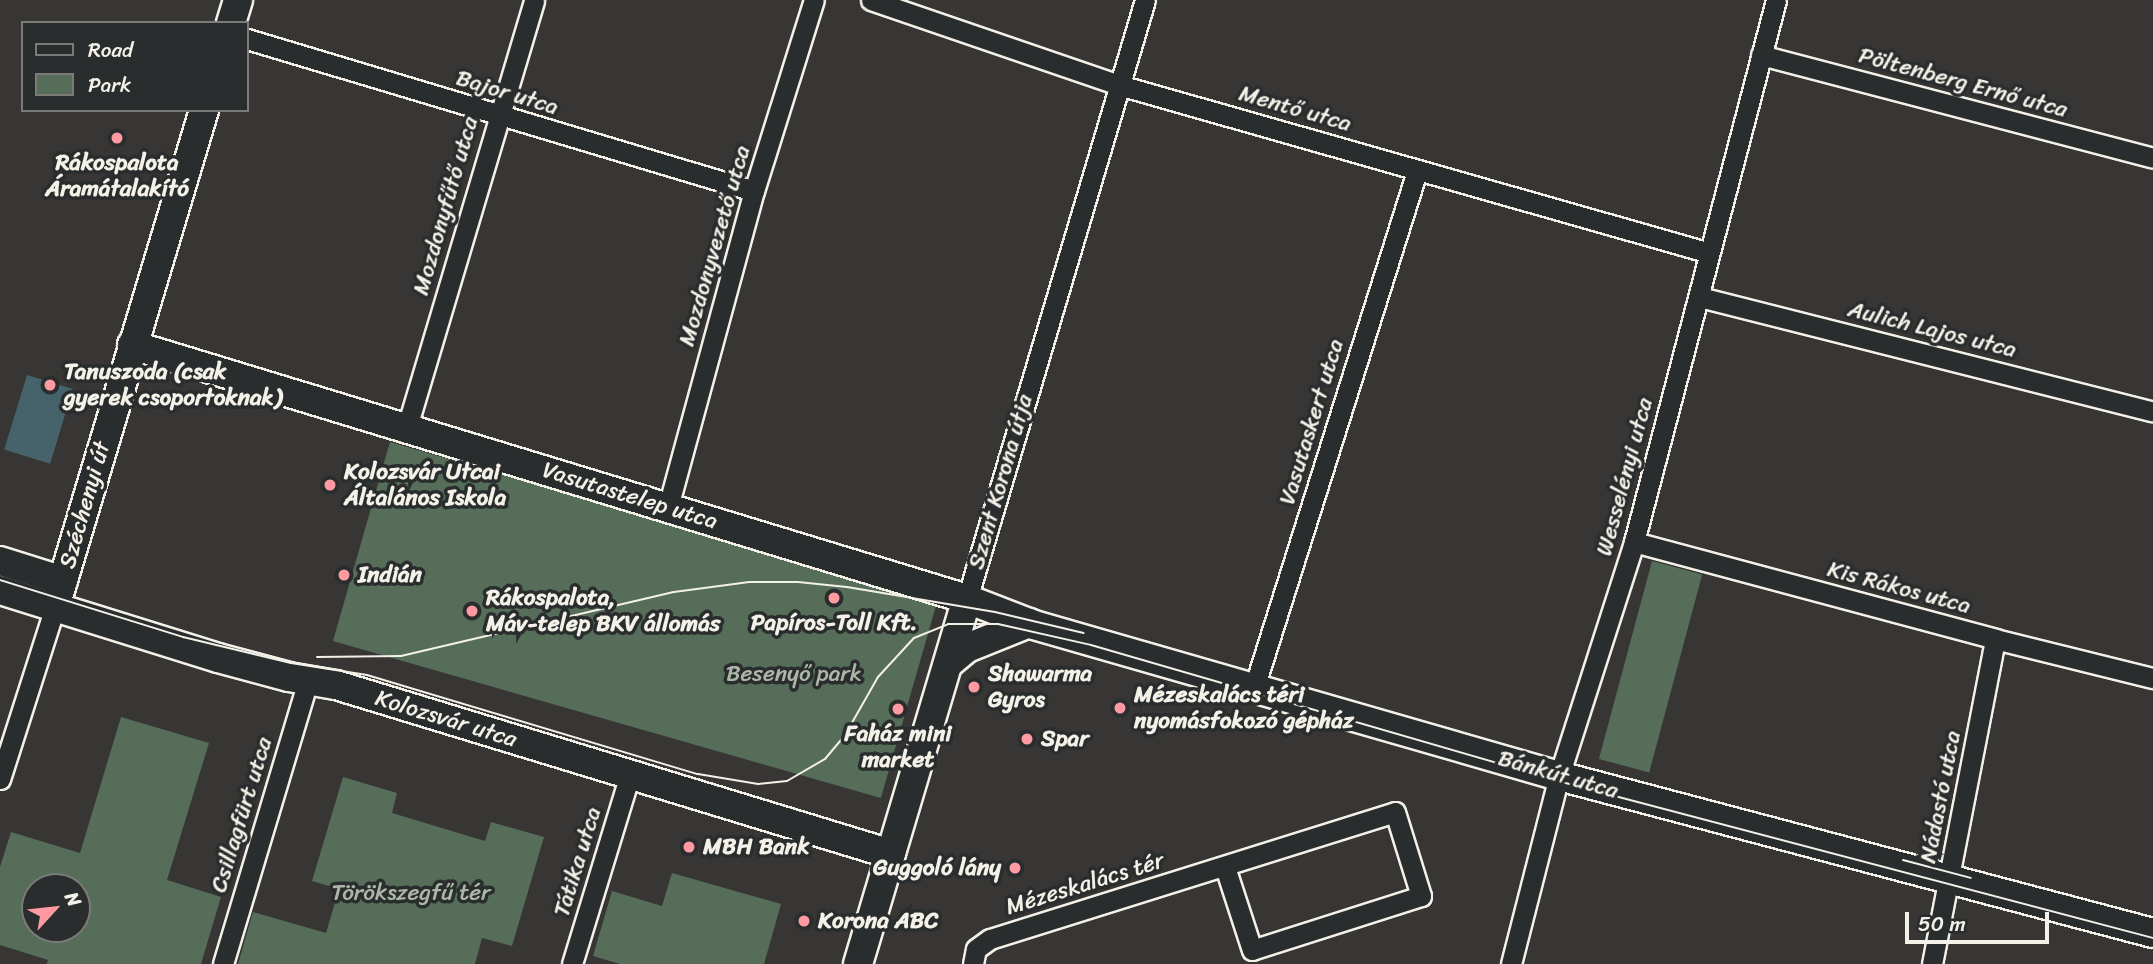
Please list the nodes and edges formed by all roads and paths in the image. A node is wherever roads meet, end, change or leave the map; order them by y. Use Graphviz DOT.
graph roads {
  1 [pos="238,0"];
  2 [pos="534,0"];
  3 [pos="814,0"];
  4 [pos="871,0"];
  5 [pos="1145,0"];
  6 [pos="1776,0"];
  7 [pos="232,21"];
  8 [pos="248,38"];
  9 [pos="1761,55"];
  10 [pos="1119,85"];
  11 [pos="203,112"];
  12 [pos="498,116"];
  13 [pos="2153,158"];
  14 [pos="1417,171"];
  15 [pos="754,191"];
  16 [pos="1710,253"];
  17 [pos="1700,297"];
  18 [pos="132,345"];
  19 [pos="2153,412"];
  20 [pos="407,427"];
  21 [pos="668,507"];
  22 [pos="1634,542"];
  23 [pos="0,561"];
  24 [pos="0,590"];
  25 [pos="59,594"];
  26 [pos="967,598"];
  27 [pos="1029,623"];
  28 [pos="1995,639"];
  29 [pos="949,663"];
  30 [pos="2153,678"];
  31 [pos="308,681"];
  32 [pos="1254,688"];
  33 [pos="630,774"];
  34 [pos="1559,776"];
  35 [pos="0,779"];
  36 [pos="891,854"];
  37 [pos="1225,867"];
  38 [pos="1951,878"];
  39 [pos="2153,933"];
  40 [pos="1255,957"];
  41 [pos="223,964"];
  42 [pos="572,964"];
  43 [pos="858,964"];
  44 [pos="972,964"];
  45 [pos="1511,964"];
  46 [pos="1933,964"];
  1 -- 7 [label="street"];
  2 -- 12 [label="street, Mozdonyfűtő utca"];
  3 -- 15 [label="street, Mozdonyvezető utca"];
  4 -- 10 [label="street, Mentő utca"];
  5 -- 10 [label="street, Szent Korona útja"];
  6 -- 9 [label="street, Wesselényi utca"];
  8 -- 12 [label="street, Bajor utca"];
  9 -- 13 [label="street, Pöltenberg Ernő utca"];
  9 -- 16 [label="street, Wesselényi utca"];
  10 -- 14 [label="street, Mentő utca"];
  10 -- 26 [label="street, Szent Korona útja"];
  11 -- 18 [label="street, Széchenyi út"];
  12 -- 15 [label="street, Bajor utca"];
  12 -- 20 [label="street, Mozdonyfűtő utca"];
  14 -- 16 [label="street, Mentő utca"];
  14 -- 32 [label="street, Vasutaskert utca"];
  15 -- 21 [label="street, Mozdonyvezető utca"];
  16 -- 17 [label="street, Wesselényi utca"];
  17 -- 19 [label="street, Aulich Lajos utca"];
  17 -- 22 [label="street, Wesselényi utca"];
  18 -- 20 [label="street, Vasutastelep utca"];
  18 -- 25 [label="street, Széchenyi út"];
  20 -- 21 [label="street, Vasutastelep utca"];
  21 -- 26 [label="street, Vasutastelep utca"];
  22 -- 28 [label="street, Kis Rákos utca"];
  22 -- 34 [label="street, Wesselényi utca"];
  23 -- 25 [label="street, Kolozsvár utca"];
  24 -- 25 [label="street, Kolozsvár utca"];
  25 -- 31 [label="street, Kolozsvár utca"];
  25 -- 35 [label="street, Széchenyi út"];
  26 -- 27 [label="street, Bánkút utca"];
  26 -- 29 [label="street, Szent Korona útja"];
  27 -- 29 [label="street"];
  27 -- 32 [label="street, Bánkút utca"];
  28 -- 30 [label="street, Kis Rákos utca"];
  28 -- 38 [label="street, Nádastó utca"];
  29 -- 36 [label="street, Szent Korona útja"];
  31 -- 33 [label="street, Kolozsvár utca"];
  31 -- 41 [label="street, Csillagfürt utca"];
  32 -- 34 [label="street, Bánkút utca"];
  33 -- 36 [label="street, Kolozsvár utca"];
  33 -- 42 [label="street, Tátika utca"];
  34 -- 38 [label="street, Bánkút utca"];
  34 -- 45 [label="street, Wesselényi utca"];
  36 -- 43 [label="street, Szent Korona útja"];
  37 -- 40 [label="street, Mézeskalács tér"];
  37 -- 40 [label="street, Mézeskalács tér"];
  37 -- 44 [label="street, Mézeskalács tér"];
  38 -- 39 [label="street, Bánkút utca"];
  38 -- 46 [label="street, Nádastó utca"];
}
